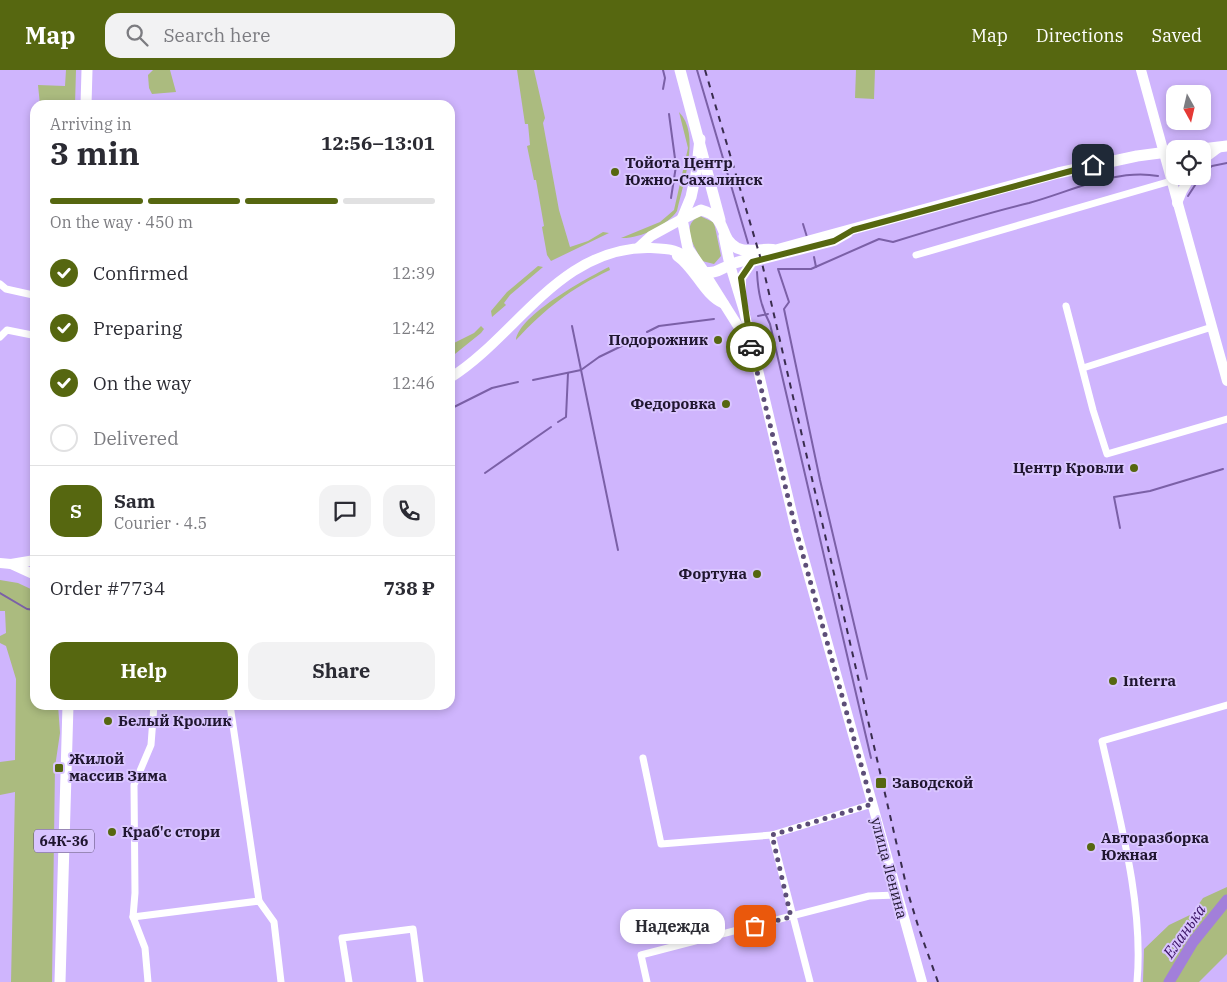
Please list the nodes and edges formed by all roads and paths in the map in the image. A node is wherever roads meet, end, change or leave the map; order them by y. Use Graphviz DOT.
graph roads {
  1 [pos="87,70"];
  2 [pos="680,70"];
  3 [pos="1142,70"];
  4 [pos="86,100"];
  5 [pos="700,140"];
  6 [pos="1166,143"];
  7 [pos="1222,147"];
  8 [pos="1166,152"];
  9 [pos="1211,154"];
  10 [pos="1166,182"];
  11 [pos="1172,185"];
  12 [pos="1186,185"];
  13 [pos="1178,203"];
  14 [pos="682,219"];
  15 [pos="720,221"];
  16 [pos="853,230"];
  17 [pos="638,248"];
  18 [pos="776,250"];
  19 [pos="916,255"];
  20 [pos="696,262"];
  21 [pos="730,265"];
  22 [pos="704,272"];
  23 [pos="0,284"];
  24 [pos="30,294"];
  25 [pos="724,304"];
  26 [pos="1066,306"];
  27 [pos="744,311"];
  28 [pos="1212,327"];
  29 [pos="30,335"];
  30 [pos="0,337"];
  31 [pos="751,347"];
  32 [pos="1083,368"];
  33 [pos="455,374"];
  34 [pos="1227,381"];
  35 [pos="1227,419"];
  36 [pos="30,561"];
  37 [pos="0,563"];
  38 [pos="11,564"];
  39 [pos="30,573"];
  40 [pos="1227,705"];
  41 [pos="68,710"];
  42 [pos="154,710"];
  43 [pos="231,710"];
  44 [pos="642,758"];
  45 [pos="872,804"];
  46 [pos="772,835"];
  47 [pos="897,895"];
  48 [pos="259,901"];
  49 [pos="132,917"];
  50 [pos="791,917"];
  51 [pos="60,982"];
  52 [pos="148,982"];
  53 [pos="281,982"];
  54 [pos="349,982"];
  55 [pos="420,982"];
  56 [pos="647,982"];
  57 [pos="810,982"];
  58 [pos="922,982"];
  59 [pos="1137,982"];
  1 -- 4 [label="main road"];
  2 -- 5 [label="main road"];
  3 -- 6 [label="main road"];
  5 -- 14 [label="main road"];
  5 -- 15 [label="main road"];
  7 -- 9 [label="main road"];
  8 -- 16 [label="main road"];
  10 -- 19 [label="street"];
  11 -- 13 [label="main road"];
  12 -- 13 [label="main road"];
  13 -- 28 [label="main road"];
  14 -- 15 [label="main road"];
  14 -- 17 [label="main road"];
  14 -- 20 [label="main road"];
  15 -- 18 [label="main road"];
  15 -- 21 [label="main road"];
  16 -- 18 [label="main road"];
  16 -- 27 [label="main road"];
  17 -- 20 [label="main road"];
  17 -- 25 [label="main road"];
  17 -- 33 [label="main road"];
  18 -- 21 [label="main road"];
  20 -- 22 [label="main road"];
  21 -- 22 [label="main road"];
  21 -- 27 [label="main road, улица Ленина"];
  22 -- 25 [label="main road, улица Ленина"];
  23 -- 24 [label="street"];
  25 -- 31 [label="main road, улица Ленина"];
  26 -- 32 [label="street"];
  27 -- 31 [label="main road, улица Ленина"];
  28 -- 32 [label="street"];
  28 -- 34 [label="main road"];
  29 -- 30 [label="street"];
  31 -- 45 [label="main road, улица Ленина"];
  32 -- 35 [label="street"];
  36 -- 38 [label="main road"];
  37 -- 38 [label="main road"];
  38 -- 39 [label="main road"];
  40 -- 59 [label="street"];
  41 -- 51 [label="main road, 64К-36"];
  42 -- 49 [label="street"];
  43 -- 48 [label="street"];
  44 -- 46 [label="street"];
  45 -- 46 [label="street"];
  45 -- 47 [label="main road, улица Ленина"];
  46 -- 50 [label="street"];
  47 -- 50 [label="street"];
  47 -- 58 [label="main road, улица Ленина"];
  48 -- 49 [label="street"];
  48 -- 53 [label="street"];
  49 -- 52 [label="street"];
  50 -- 56 [label="street"];
  50 -- 57 [label="street"];
  54 -- 55 [label="street"];
}
